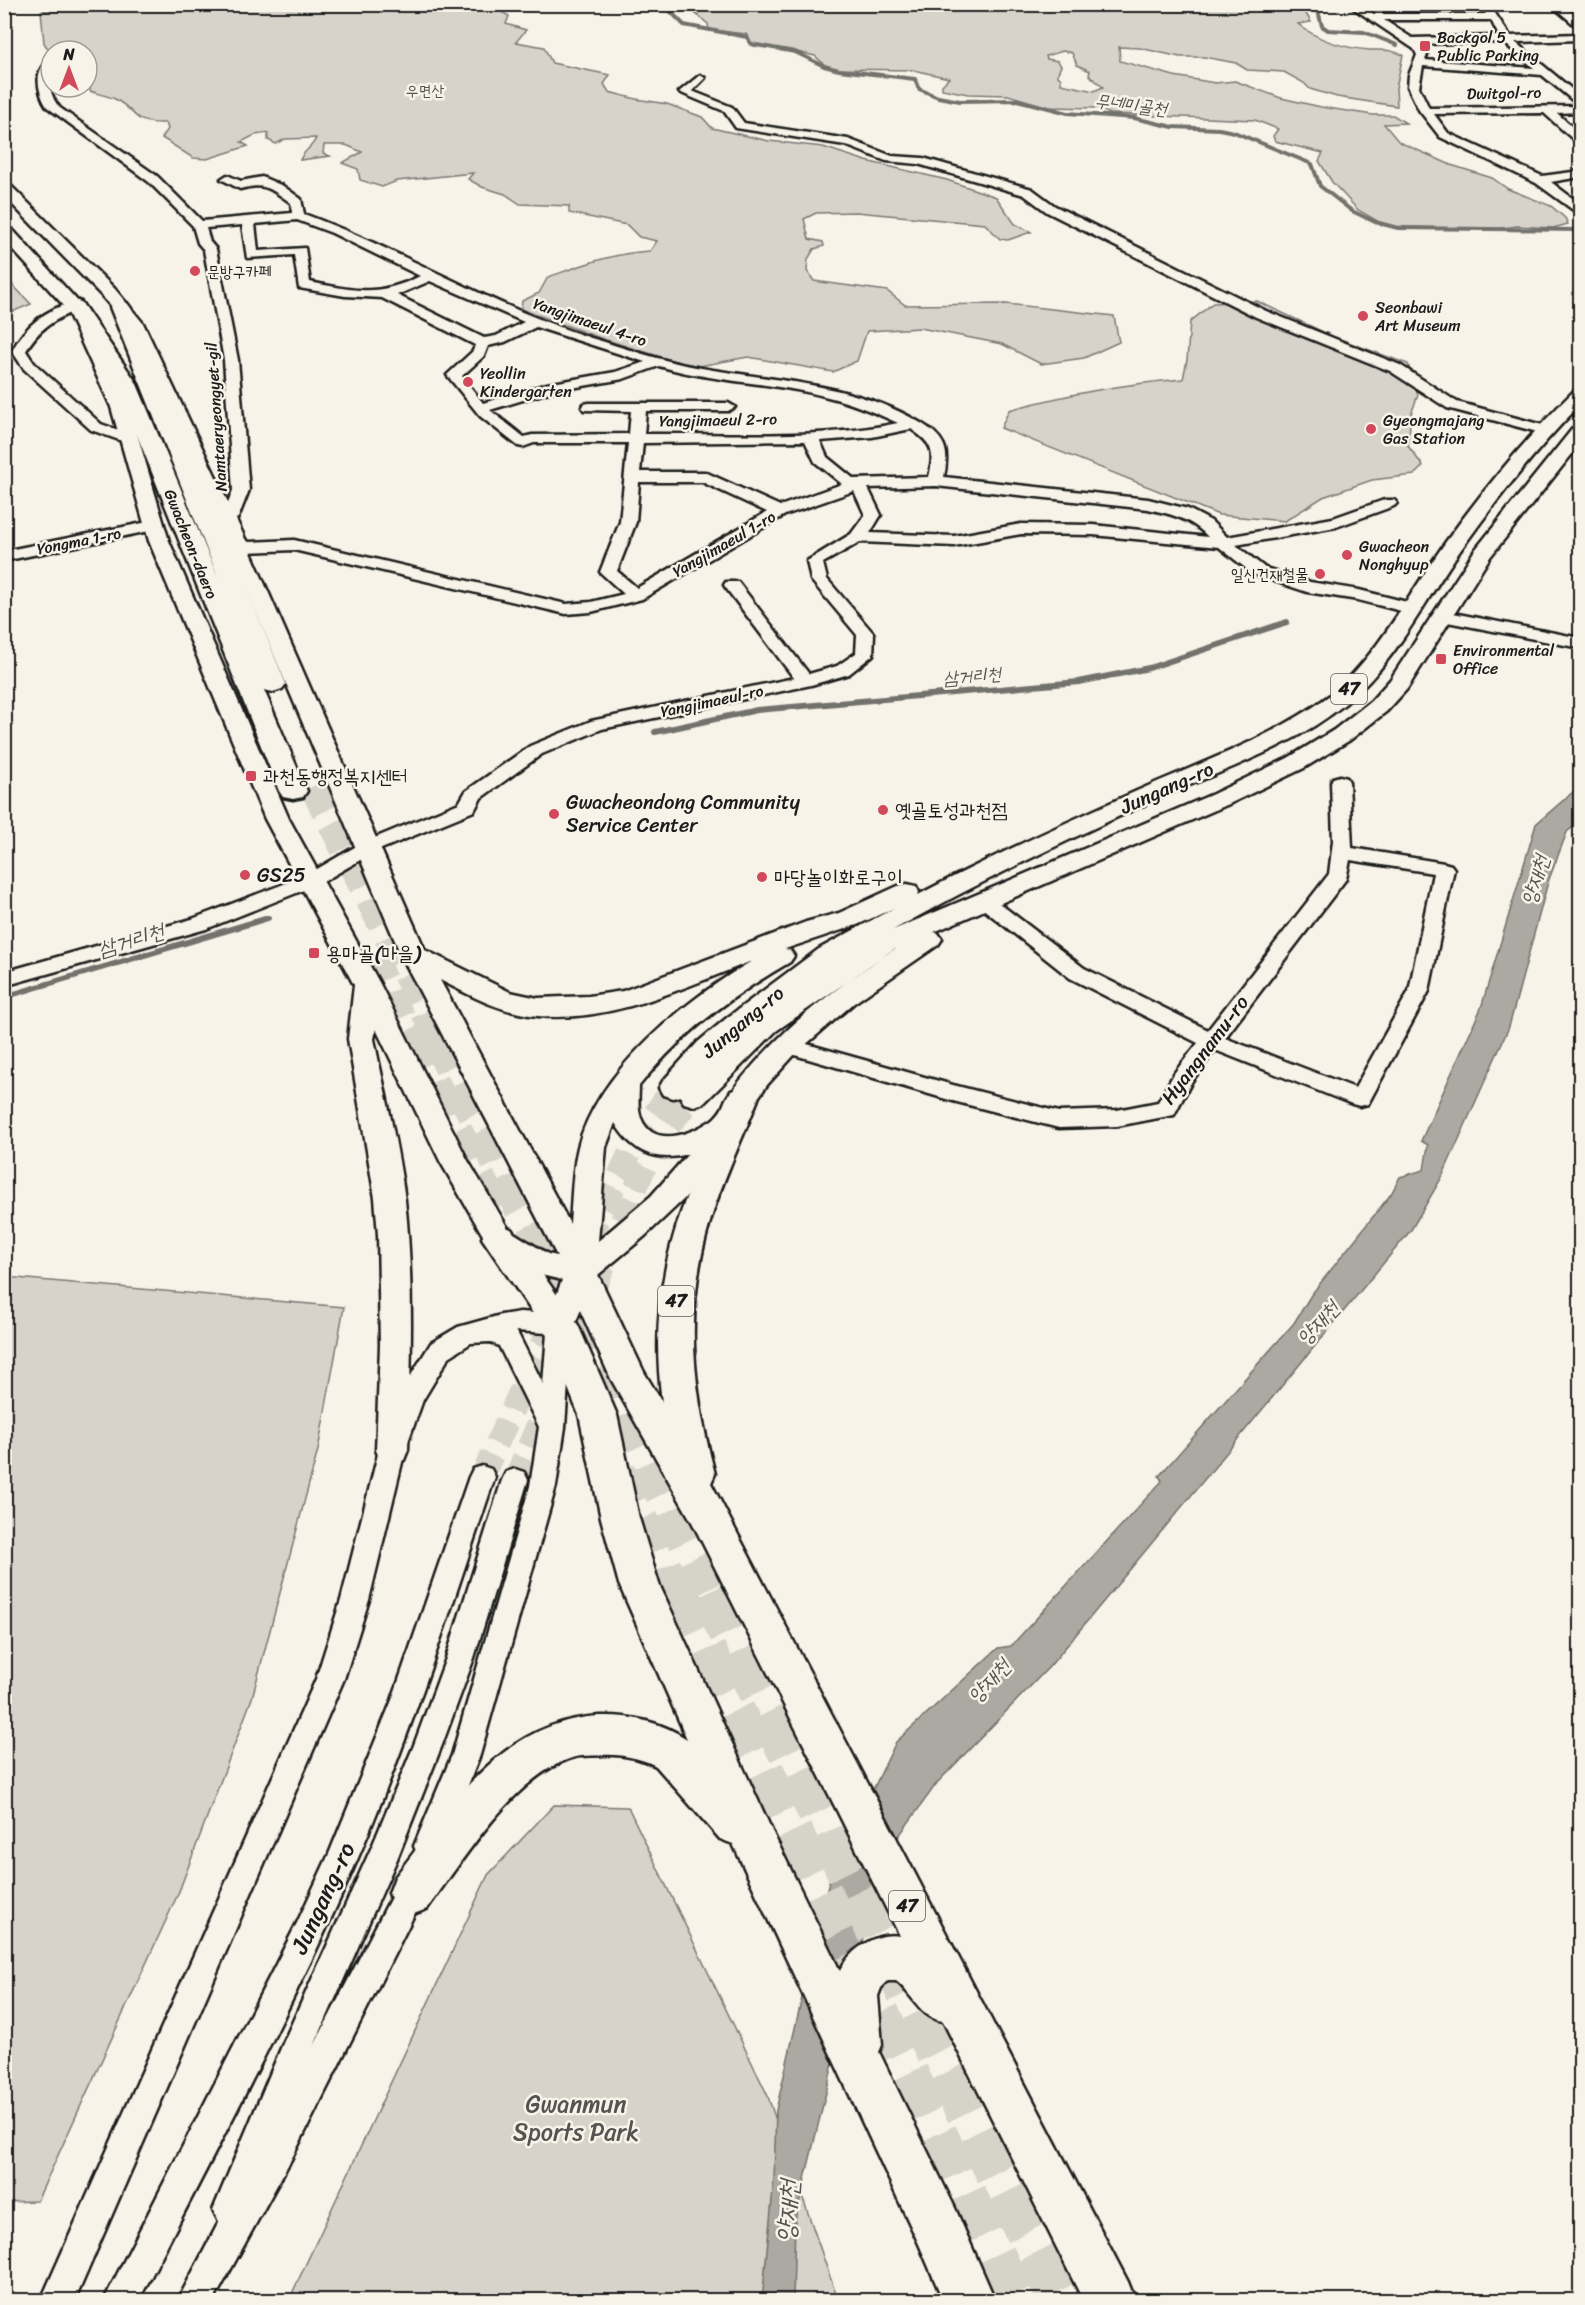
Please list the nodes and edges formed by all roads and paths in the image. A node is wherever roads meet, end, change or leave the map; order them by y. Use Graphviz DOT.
graph roads {
  1 [pos="1352,4"];
  2 [pos="1483,4"];
  3 [pos="1555,4"];
  4 [pos="1494,16"];
  5 [pos="1373,17"];
  6 [pos="1581,24"];
  7 [pos="1581,37"];
  8 [pos="1507,40"];
  9 [pos="1413,41"];
  10 [pos="1419,63"];
  11 [pos="1547,72"];
  12 [pos="700,78"];
  13 [pos="46,99"];
  14 [pos="1581,101"];
  15 [pos="1546,109"];
  16 [pos="1581,109"];
  17 [pos="1428,111"];
  18 [pos="1581,140"];
  19 [pos="1581,174"];
  20 [pos="227,178"];
  21 [pos="1540,180"];
  22 [pos="4,187"];
  23 [pos="1581,209"];
  24 [pos="298,216"];
  25 [pos="248,220"];
  26 [pos="199,225"];
  27 [pos="4,230"];
  28 [pos="430,276"];
  29 [pos="384,294"];
  30 [pos="74,306"];
  31 [pos="120,307"];
  32 [pos="535,322"];
  33 [pos="482,343"];
  34 [pos="657,362"];
  35 [pos="1581,395"];
  36 [pos="589,407"];
  37 [pos="639,407"];
  38 [pos="728,407"];
  39 [pos="481,408"];
  40 [pos="913,424"];
  41 [pos="1545,430"];
  42 [pos="1581,432"];
  43 [pos="127,438"];
  44 [pos="812,438"];
  45 [pos="635,439"];
  46 [pos="632,477"];
  47 [pos="936,481"];
  48 [pos="858,484"];
  49 [pos="1389,503"];
  50 [pos="779,512"];
  51 [pos="225,519"];
  52 [pos="153,526"];
  53 [pos="859,537"];
  54 [pos="234,539"];
  55 [pos="1223,543"];
  56 [pos="4,556"];
  57 [pos="732,585"];
  58 [pos="636,596"];
  59 [pos="1413,609"];
  60 [pos="1443,616"];
  61 [pos="1581,642"];
  62 [pos="805,681"];
  63 [pos="1340,782"];
  64 [pos="367,848"];
  65 [pos="1342,852"];
  66 [pos="1015,858"];
  67 [pos="312,880"];
  68 [pos="1024,885"];
  69 [pos="992,908"];
  70 [pos="848,919"];
  71 [pos="414,955"];
  72 [pos="4,980"];
  73 [pos="367,984"];
  74 [pos="1212,1041"];
  75 [pos="789,1046"];
  76 [pos="625,1082"];
  77 [pos="735,1109"];
  78 [pos="499,1238"];
  79 [pos="580,1272"];
  80 [pos="560,1325"];
  81 [pos="480,1333"];
  82 [pos="552,1427"];
  83 [pos="392,1450"];
  84 [pos="482,1477"];
  85 [pos="514,1480"];
  86 [pos="706,1510"];
  87 [pos="757,1848"];
  88 [pos="411,1893"];
  89 [pos="981,2049"];
  90 [pos="859,2064"];
  91 [pos="57,2301"];
  92 [pos="122,2301"];
  93 [pos="194,2301"];
  94 [pos="969,2301"];
  95 [pos="1110,2301"];
  1 -- 5 [label="street"];
  2 -- 4 [label="street"];
  3 -- 6 [label="street"];
  4 -- 5 [label="street"];
  4 -- 8 [label="street"];
  5 -- 9 [label="street"];
  7 -- 8 [label="street"];
  8 -- 9 [label="street"];
  8 -- 11 [label="street"];
  9 -- 10 [label="street"];
  10 -- 11 [label="street, Dwitgol-ro"];
  10 -- 17 [label="street"];
  11 -- 14 [label="street"];
  12 -- 41 [label="street"];
  13 -- 26 [label="street, Namtaeryeongyet-gil"];
  15 -- 16 [label="street, Dwitgol-ro"];
  15 -- 17 [label="street, Dwitgol-ro"];
  15 -- 18 [label="street"];
  17 -- 21 [label="street"];
  19 -- 21 [label="street"];
  20 -- 24 [label="street"];
  21 -- 23 [label="street"];
  22 -- 31 [label="main road"];
  24 -- 25 [label="street, Yangjimaeul 4-ro"];
  24 -- 28 [label="street, Yangjimaeul 4-ro"];
  25 -- 26 [label="street, Yangjimaeul 4-ro"];
  25 -- 29 [label="street"];
  26 -- 51 [label="street, Namtaeryeongyet-gil"];
  27 -- 30 [label="main road"];
  28 -- 29 [label="street"];
  28 -- 32 [label="street, Yangjimaeul 4-ro"];
  29 -- 33 [label="street"];
  30 -- 31 [label="highway, Gwacheon-daero"];
  30 -- 43 [label="main road"];
  30 -- 43 [label="street"];
  31 -- 51 [label="main road"];
  32 -- 33 [label="street"];
  32 -- 34 [label="street, Yangjimaeul 4-ro"];
  33 -- 39 [label="street"];
  34 -- 39 [label="street"];
  34 -- 40 [label="street, Yangjimaeul 4-ro"];
  35 -- 41 [label="main road, Jungang-ro / 47"];
  36 -- 37 [label="street"];
  37 -- 38 [label="street"];
  37 -- 45 [label="street"];
  39 -- 45 [label="street, Yangjimaeul 2-ro"];
  40 -- 44 [label="street, Yangjimaeul 2-ro"];
  40 -- 47 [label="street, Yangjimaeul 4-ro"];
  41 -- 59 [label="main road, Jungang-ro / 47"];
  42 -- 60 [label="main road, Jungang-ro"];
  43 -- 52 [label="main road"];
  44 -- 45 [label="street, Yangjimaeul 2-ro"];
  44 -- 48 [label="street"];
  45 -- 46 [label="street"];
  46 -- 50 [label="street"];
  46 -- 58 [label="street"];
  47 -- 48 [label="street, Yangjimaeul 1-ro"];
  47 -- 55 [label="street, Yangjimaeul 1-ro"];
  48 -- 50 [label="street, Yangjimaeul 1-ro"];
  48 -- 53 [label="street"];
  49 -- 55 [label="street"];
  50 -- 58 [label="street, Yangjimaeul 1-ro"];
  51 -- 54 [label="main road"];
  52 -- 56 [label="street, Yongma 1-ro"];
  52 -- 67 [label="main road"];
  53 -- 55 [label="street"];
  53 -- 62 [label="street, Yangjimaeul-ro"];
  54 -- 58 [label="street, Yangjimaeul 1-ro"];
  54 -- 64 [label="main road"];
  55 -- 59 [label="street, Yangjimaeul 1-ro"];
  57 -- 62 [label="street"];
  59 -- 66 [label="main road, Jungang-ro / 47"];
  60 -- 61 [label="street"];
  60 -- 68 [label="main road, Jungang-ro"];
  62 -- 64 [label="street, Yangjimaeul-ro"];
  63 -- 65 [label="street, Hyangnamu-ro"];
  64 -- 67 [label="street, Yangjimaeul-ro"];
  64 -- 71 [label="main road"];
  65 -- 74 [label="street, Hyangnamu-ro"];
  65 -- 74 [label="street"];
  66 -- 68 [label="main road, Jungang-ro"];
  66 -- 70 [label="main road"];
  67 -- 72 [label="street, Yangjimaeul-ro"];
  67 -- 73 [label="main road"];
  68 -- 69 [label="main road, 47"];
  69 -- 74 [label="street"];
  69 -- 75 [label="main road, 47"];
  70 -- 71 [label="main road"];
  70 -- 76 [label="main road"];
  71 -- 79 [label="main road"];
  73 -- 78 [label="main road"];
  73 -- 83 [label="main road"];
  74 -- 75 [label="street, Hyangnamu-ro"];
  75 -- 77 [label="main road, 47"];
  76 -- 77 [label="main road"];
  76 -- 79 [label="main road"];
  77 -- 79 [label="main road"];
  77 -- 86 [label="highway, 47"];
  78 -- 79 [label="main road"];
  78 -- 80 [label="highway"];
  79 -- 80 [label="main road"];
  79 -- 86 [label="highway"];
  80 -- 81 [label="street"];
  80 -- 82 [label="street"];
  80 -- 87 [label="highway"];
  81 -- 82 [label="street"];
  81 -- 83 [label="street"];
  82 -- 88 [label="street"];
  83 -- 91 [label="street"];
  84 -- 92 [label="street, Jungang-ro"];
  85 -- 93 [label="street, Jungang-ro"];
  86 -- 89 [label="highway, 47"];
  87 -- 88 [label="highway"];
  87 -- 90 [label="highway"];
  88 -- 93 [label="street"];
  89 -- 90 [label="highway"];
  89 -- 95 [label="highway, 47"];
  90 -- 94 [label="highway"];
}
